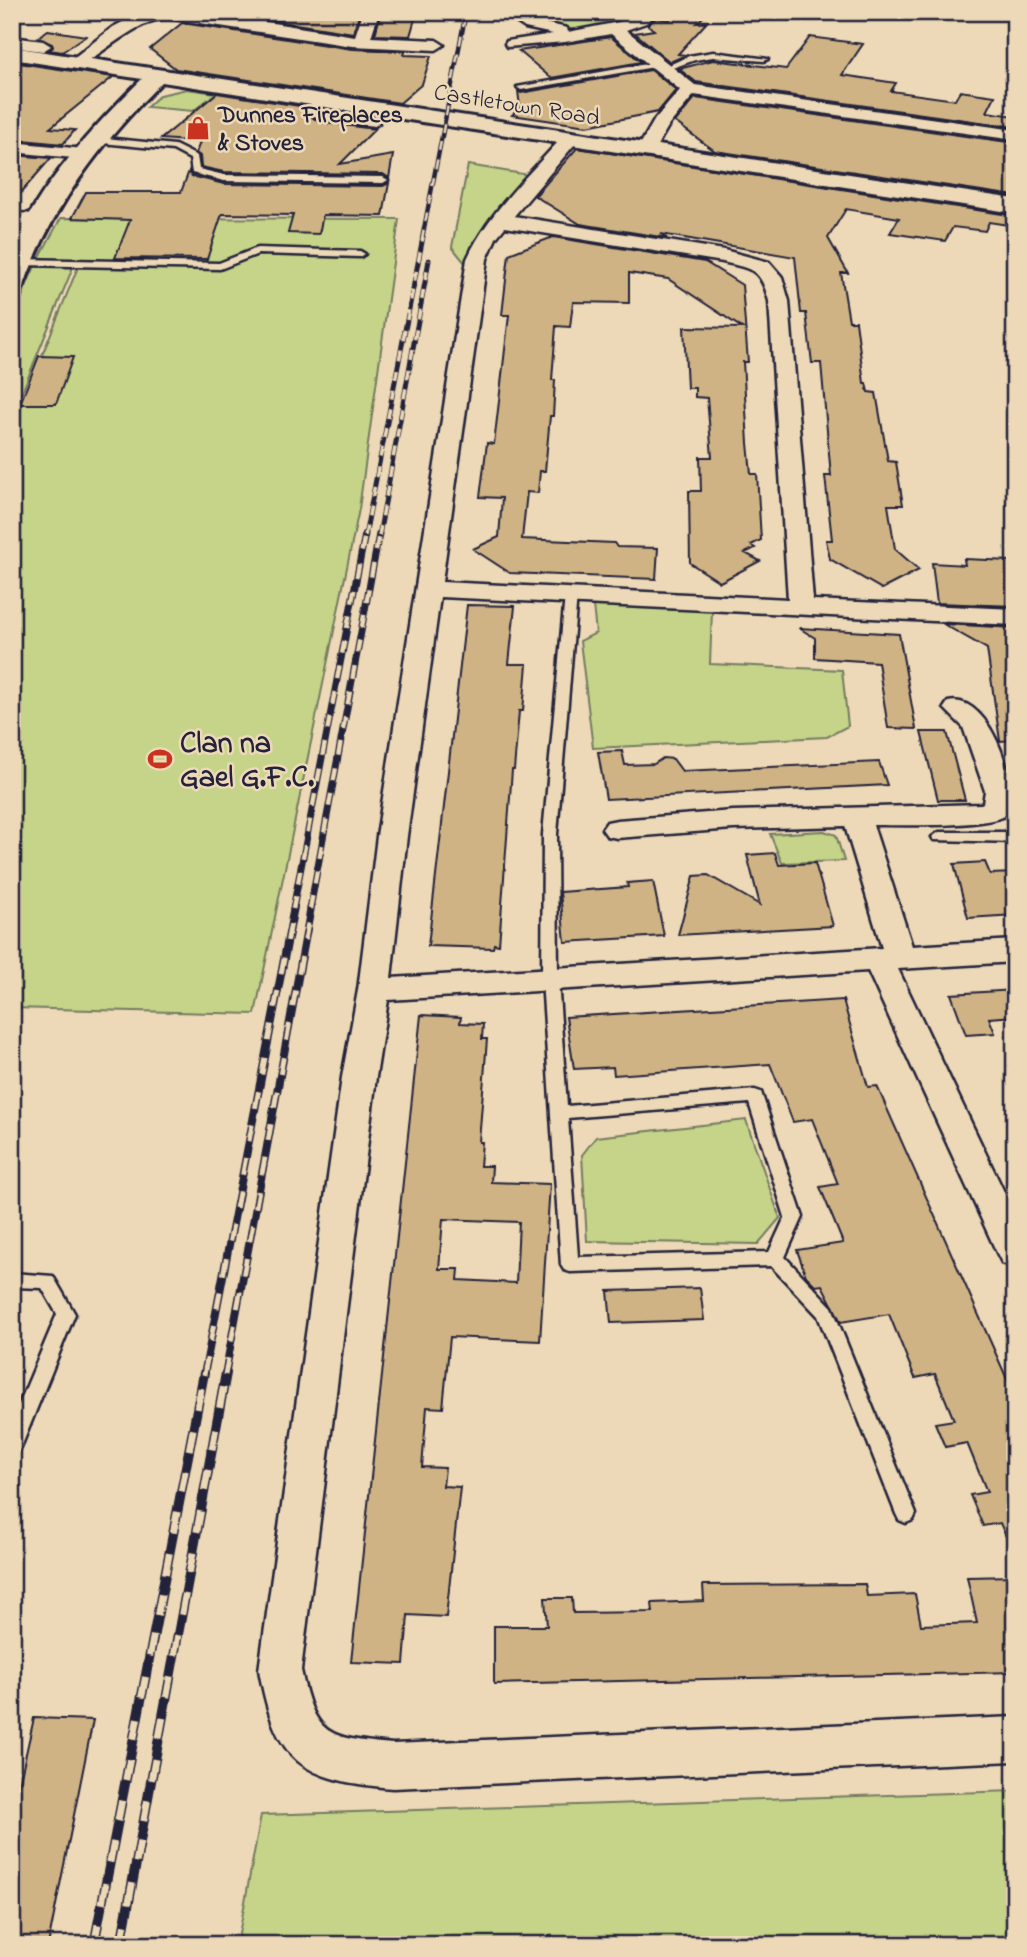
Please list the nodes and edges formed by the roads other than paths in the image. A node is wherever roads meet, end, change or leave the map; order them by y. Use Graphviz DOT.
graph roads {
  1 [pos="371,12"];
  2 [pos="509,12"];
  3 [pos="651,12"];
  4 [pos="195,14"];
  5 [pos="295,18"];
  6 [pos="609,29"];
  7 [pos="276,30"];
  8 [pos="12,42"];
  9 [pos="361,42"];
  10 [pos="513,44"];
  11 [pos="436,45"];
  12 [pos="43,46"];
  13 [pos="12,53"];
  14 [pos="764,59"];
  15 [pos="75,63"];
  16 [pos="661,66"];
  17 [pos="156,76"];
  18 [pos="521,87"];
  19 [pos="690,89"];
  20 [pos="319,100"];
  21 [pos="375,123"];
  22 [pos="1015,135"];
  23 [pos="571,138"];
  24 [pos="12,146"];
  25 [pos="90,147"];
  26 [pos="646,150"];
  27 [pos="383,180"];
  28 [pos="1015,206"];
  29 [pos="12,219"];
  30 [pos="41,220"];
  31 [pos="500,220"];
  32 [pos="360,254"];
  33 [pos="20,262"];
  34 [pos="12,285"];
  35 [pos="428,589"];
  36 [pos="571,595"];
  37 [pos="801,607"];
  38 [pos="1015,617"];
  39 [pos="958,708"];
  40 [pos="856,816"];
  41 [pos="617,828"];
  42 [pos="939,837"];
  43 [pos="1015,837"];
  44 [pos="1015,951"];
  45 [pos="889,958"];
  46 [pos="550,980"];
  47 [pos="374,990"];
  48 [pos="558,1113"];
  49 [pos="1015,1253"];
  50 [pos="775,1259"];
  51 [pos="12,1280"];
  52 [pos="12,1445"];
  53 [pos="906,1514"];
  54 [pos="1015,1740"];
  1 -- 9 [label="street"];
  2 -- 6 [label="street"];
  3 -- 6 [label="street"];
  4 -- 7 [label="street"];
  4 -- 15 [label="street"];
  5 -- 7 [label="street"];
  6 -- 10 [label="street"];
  6 -- 16 [label="street"];
  7 -- 9 [label="street"];
  8 -- 12 [label="street"];
  9 -- 11 [label="street"];
  13 -- 15 [label="main road, Castletown Road"];
  14 -- 16 [label="lane"];
  15 -- 17 [label="main road, Castletown Road"];
  16 -- 18 [label="lane"];
  16 -- 19 [label="street"];
  17 -- 20 [label="main road, Castletown Road"];
  17 -- 25 [label="main road"];
  19 -- 22 [label="street"];
  19 -- 26 [label="street"];
  20 -- 21 [label="lane"];
  20 -- 23 [label="main road, Castletown Road"];
  23 -- 26 [label="main road, Castletown Road"];
  23 -- 31 [label="street"];
  24 -- 25 [label="street"];
  25 -- 27 [label="lane"];
  25 -- 30 [label="main road"];
  26 -- 28 [label="main road, Castletown Road"];
  29 -- 30 [label="street"];
  30 -- 33 [label="main road"];
  31 -- 35 [label="street"];
  31 -- 37 [label="street"];
  32 -- 33 [label="lane"];
  33 -- 34 [label="main road"];
  35 -- 36 [label="street"];
  35 -- 47 [label="street"];
  36 -- 37 [label="street"];
  36 -- 46 [label="lane"];
  37 -- 38 [label="street"];
  39 -- 40 [label="street"];
  40 -- 41 [label="street"];
  40 -- 45 [label="street"];
  42 -- 43 [label="lane"];
  44 -- 45 [label="street"];
  45 -- 46 [label="street"];
  45 -- 49 [label="street"];
  46 -- 47 [label="street"];
  46 -- 48 [label="lane"];
  47 -- 54 [label="street"];
  48 -- 50 [label="lane"];
  48 -- 50 [label="lane"];
  50 -- 53 [label="lane"];
  51 -- 52 [label="lane"];
}
